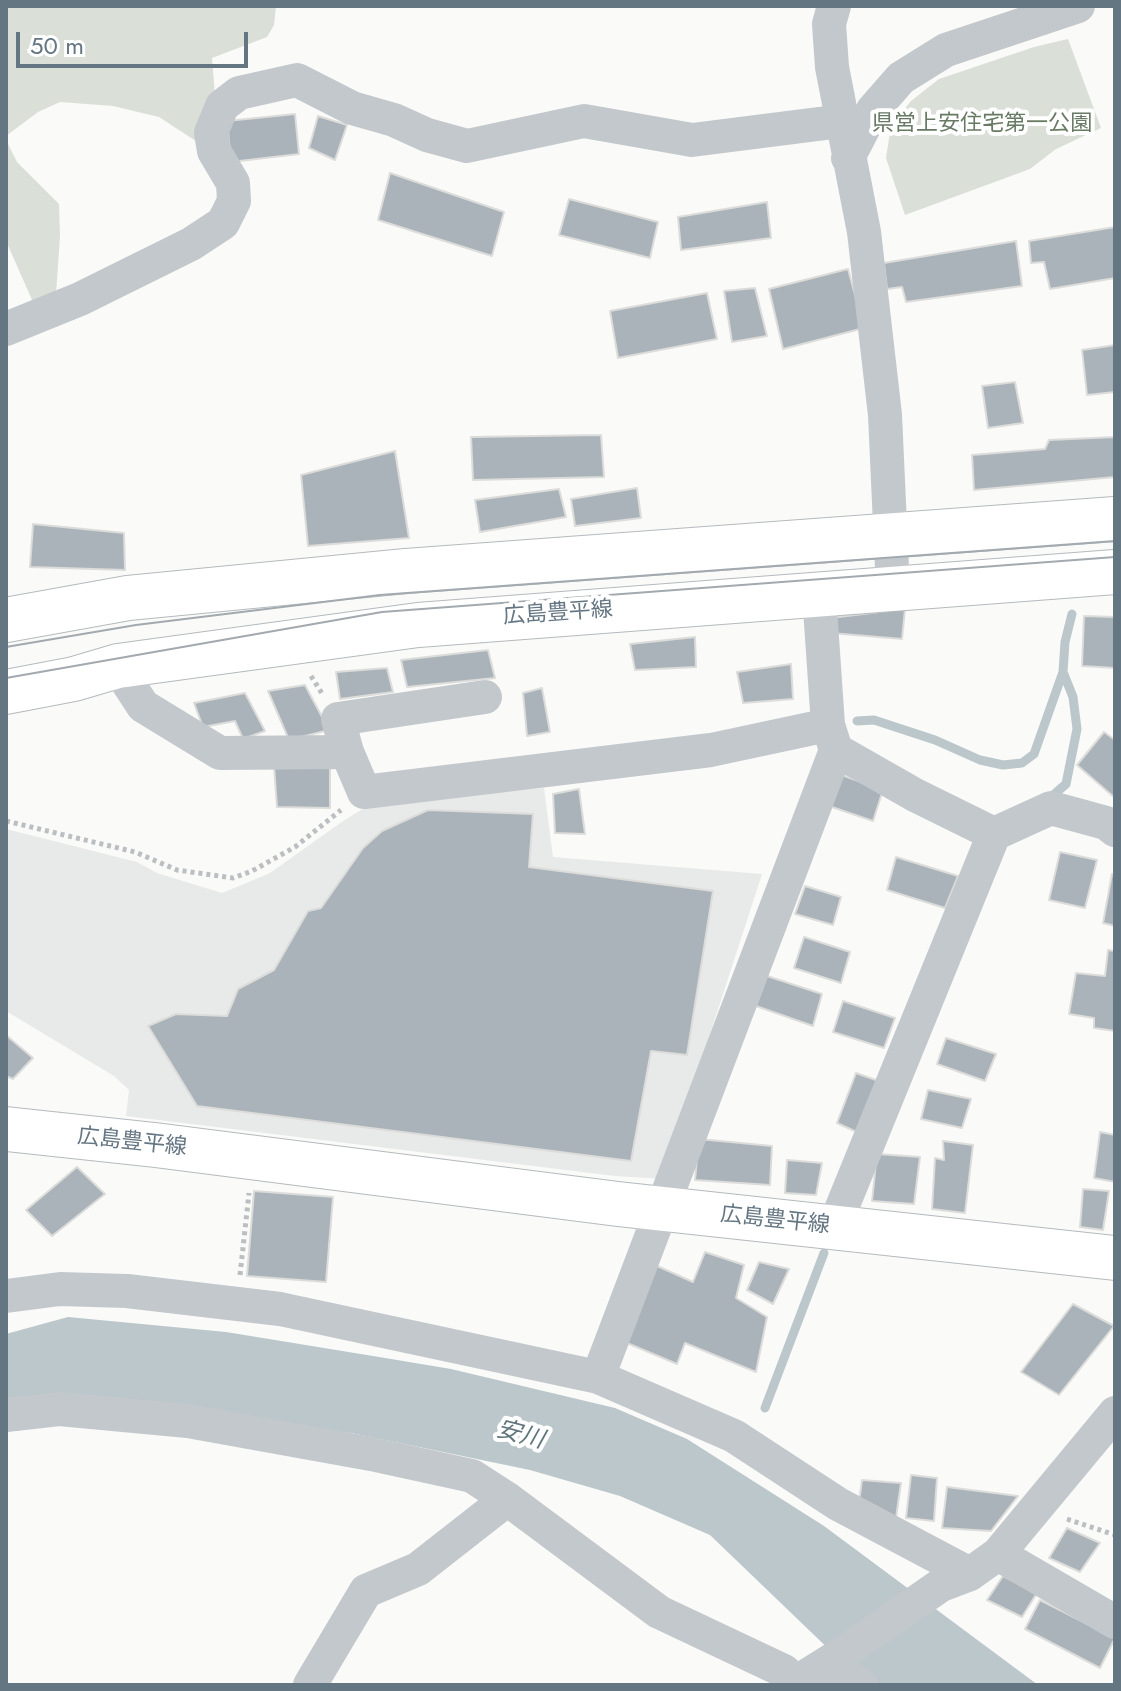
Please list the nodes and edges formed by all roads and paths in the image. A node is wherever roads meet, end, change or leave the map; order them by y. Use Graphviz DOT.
graph roads {
  1 [pos="834,6"];
  2 [pos="1078,6"];
  3 [pos="842,121"];
  4 [pos="848,158"];
  5 [pos="6,329"];
  6 [pos="1115,519"];
  7 [pos="891,535"];
  8 [pos="1115,572"];
  9 [pos="893,590"];
  10 [pos="819,594"];
  11 [pos="6,620"];
  12 [pos="305,667"];
  13 [pos="128,683"];
  14 [pos="6,692"];
  15 [pos="485,697"];
  16 [pos="343,735"];
  17 [pos="832,738"];
  18 [pos="364,792"];
  19 [pos="6,821"];
  20 [pos="1115,830"];
  21 [pos="994,834"];
  22 [pos="6,1129"];
  23 [pos="250,1179"];
  24 [pos="664,1209"];
  25 [pos="834,1227"];
  26 [pos="1115,1258"];
  27 [pos="6,1296"];
  28 [pos="237,1304"];
  29 [pos="598,1377"];
  30 [pos="1115,1413"];
  31 [pos="6,1415"];
  32 [pos="506,1498"];
  33 [pos="1034,1508"];
  34 [pos="1115,1535"];
  35 [pos="998,1554"];
  36 [pos="955,1580"];
  37 [pos="1115,1622"];
  38 [pos="833,1660"];
  39 [pos="793,1684"];
  40 [pos="310,1685"];
  41 [pos="861,1685"];
  1 -- 3 [label="street"];
  2 -- 4 [label="street"];
  3 -- 4 [label="street"];
  3 -- 5 [label="street"];
  4 -- 7 [label="street"];
  6 -- 7 [label="main road"];
  7 -- 9 [label="street"];
  7 -- 11 [label="main road"];
  8 -- 9 [label="main road, 広島豊平線"];
  9 -- 10 [label="main road, 広島豊平線"];
  10 -- 14 [label="main road, 広島豊平線"];
  10 -- 17 [label="street"];
  12 -- 16 [label="path"];
  13 -- 16 [label="street"];
  15 -- 16 [label="street"];
  16 -- 18 [label="street"];
  17 -- 18 [label="street"];
  17 -- 21 [label="street"];
  17 -- 24 [label="street"];
  18 -- 19 [label="path"];
  20 -- 21 [label="street"];
  21 -- 25 [label="street"];
  22 -- 24 [label="main road, 広島豊平線"];
  23 -- 28 [label="path"];
  24 -- 25 [label="main road, 広島豊平線"];
  24 -- 29 [label="street"];
  25 -- 26 [label="main road, 広島豊平線"];
  27 -- 28 [label="street"];
  28 -- 29 [label="street"];
  29 -- 36 [label="street"];
  30 -- 33 [label="street"];
  31 -- 32 [label="street"];
  32 -- 39 [label="street"];
  32 -- 40 [label="street"];
  33 -- 34 [label="path"];
  33 -- 35 [label="street"];
  35 -- 36 [label="street"];
  35 -- 37 [label="street"];
  36 -- 38 [label="street"];
  38 -- 39 [label="street"];
  38 -- 41 [label="street"];
}
